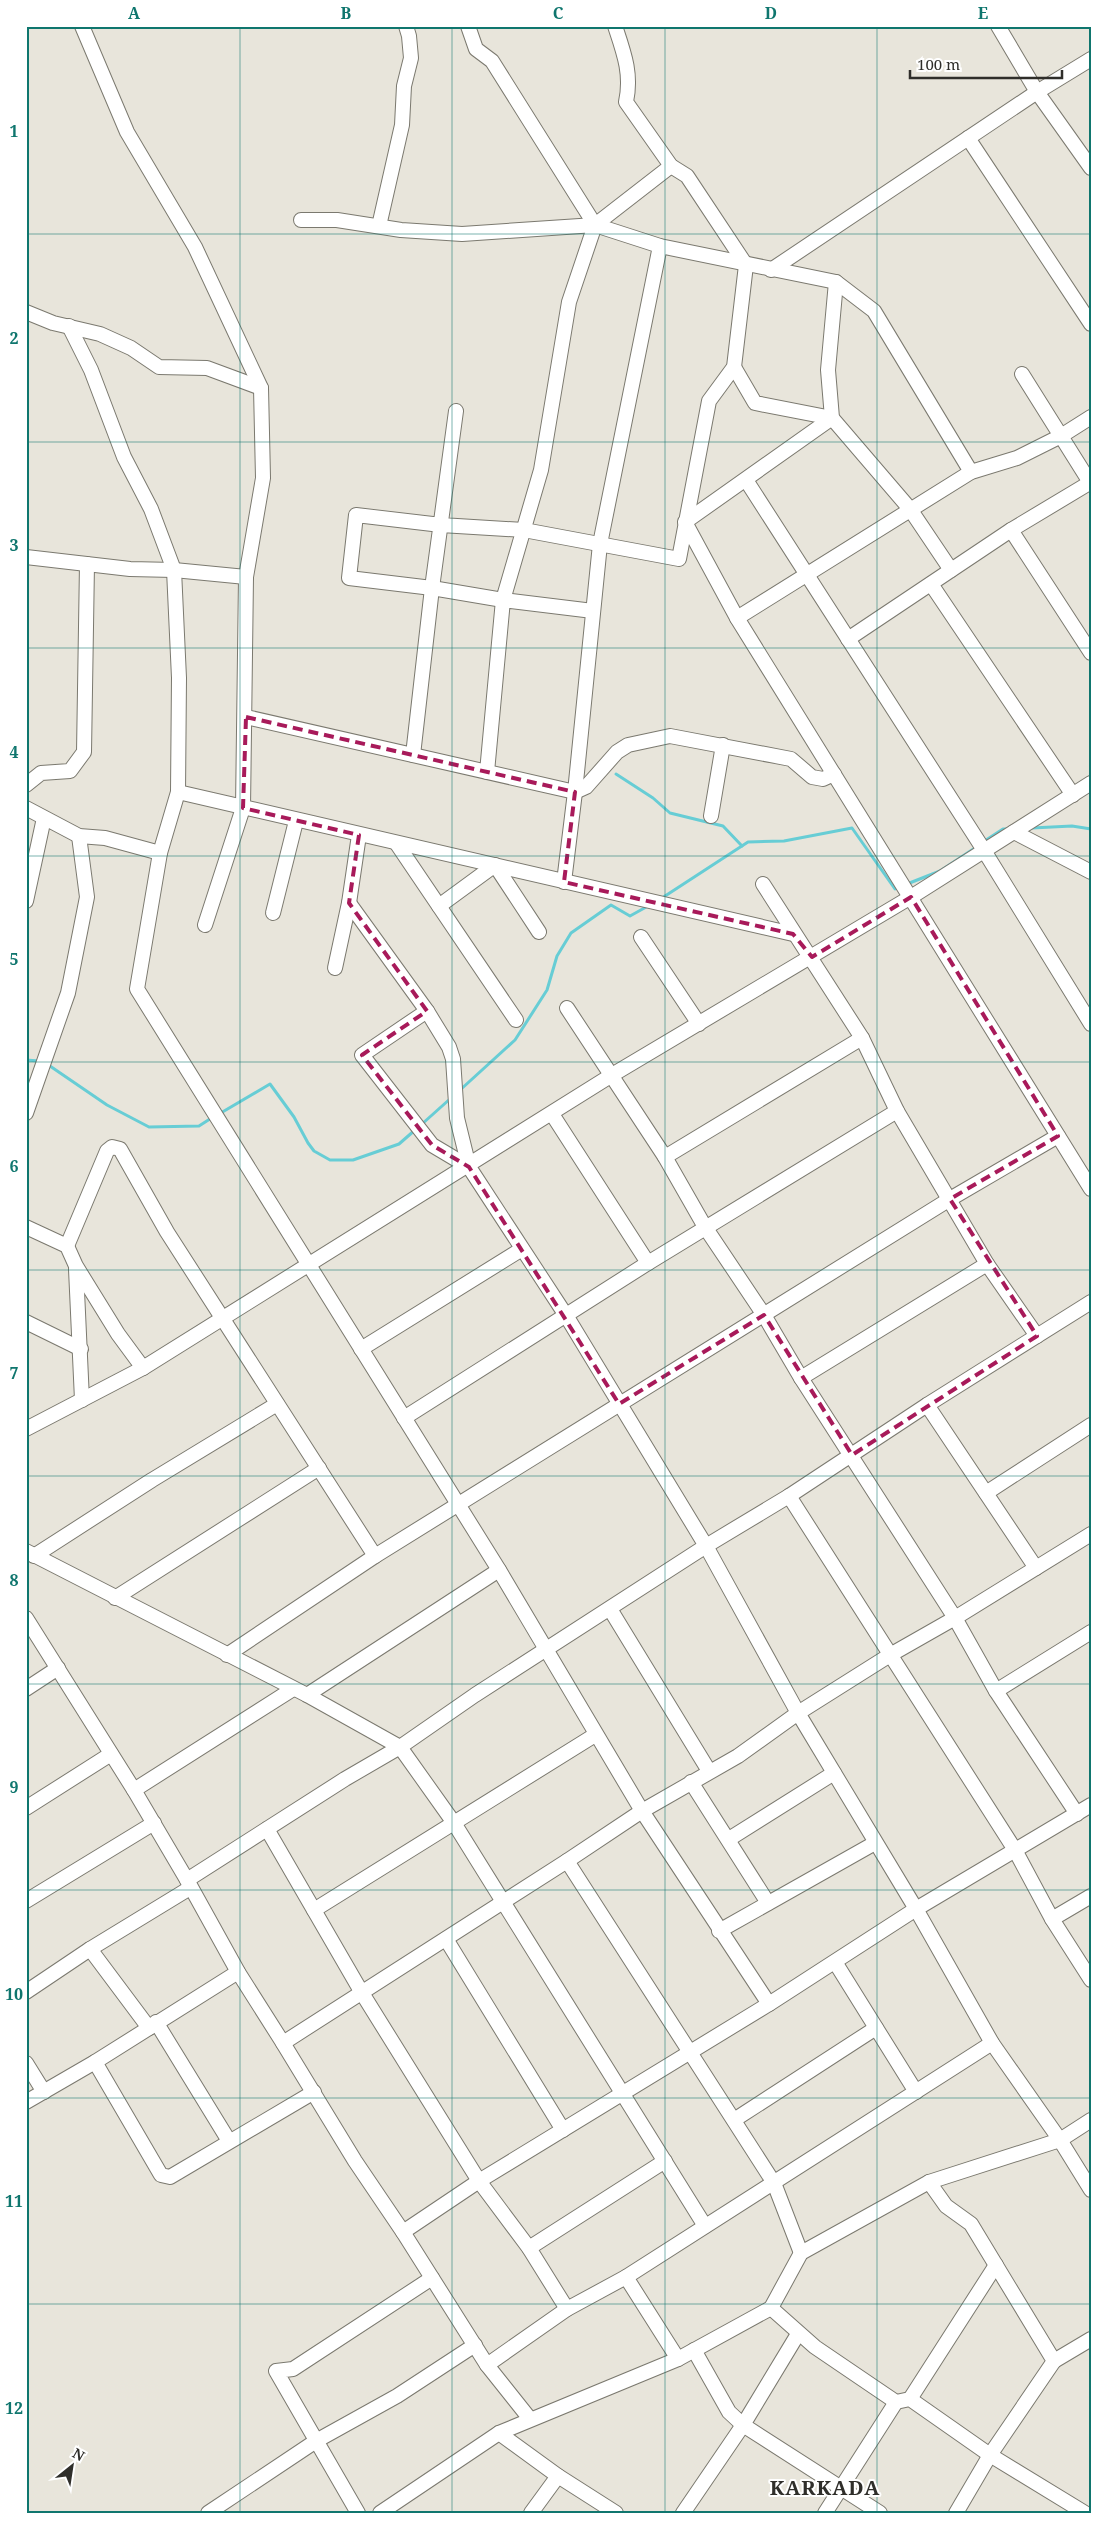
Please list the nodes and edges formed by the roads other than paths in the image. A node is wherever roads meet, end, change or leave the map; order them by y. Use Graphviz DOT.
graph roads {
  1 [pos="82,26"];
  2 [pos="406,26"];
  3 [pos="468,26"];
  4 [pos="615,26"];
  5 [pos="998,26"];
  6 [pos="1091,59"];
  7 [pos="1037,92"];
  8 [pos="968,138"];
  9 [pos="671,166"];
  10 [pos="1091,168"];
  11 [pos="301,220"];
  12 [pos="595,225"];
  13 [pos="379,226"];
  14 [pos="660,246"];
  15 [pos="746,265"];
  16 [pos="771,270"];
  17 [pos="836,282"];
  18 [pos="26,312"];
  19 [pos="1091,324"];
  20 [pos="69,326"];
  21 [pos="734,368"];
  22 [pos="1022,374"];
  23 [pos="261,388"];
  24 [pos="456,411"];
  25 [pos="1091,417"];
  26 [pos="832,418"];
  27 [pos="1061,436"];
  28 [pos="971,472"];
  29 [pos="746,480"];
  30 [pos="1091,483"];
  31 [pos="910,509"];
  32 [pos="685,522"];
  33 [pos="441,525"];
  34 [pos="524,530"];
  35 [pos="1011,530"];
  36 [pos="600,544"];
  37 [pos="26,557"];
  38 [pos="87,564"];
  39 [pos="174,570"];
  40 [pos="951,570"];
  41 [pos="807,574"];
  42 [pos="246,577"];
  43 [pos="931,584"];
  44 [pos="432,588"];
  45 [pos="504,600"];
  46 [pos="593,611"];
  47 [pos="737,618"];
  48 [pos="848,639"];
  49 [pos="1091,653"];
  50 [pos="246,717"];
  51 [pos="723,745"];
  52 [pos="413,756"];
  53 [pos="487,772"];
  54 [pos="834,774"];
  55 [pos="1091,783"];
  56 [pos="26,785"];
  57 [pos="178,792"];
  58 [pos="575,792"];
  59 [pos="1073,795"];
  60 [pos="26,808"];
  61 [pos="243,808"];
  62 [pos="711,816"];
  63 [pos="44,818"];
  64 [pos="296,820"];
  65 [pos="1014,832"];
  66 [pos="359,835"];
  67 [pos="79,836"];
  68 [pos="397,844"];
  69 [pos="984,851"];
  70 [pos="160,853"];
  71 [pos="495,865"];
  72 [pos="1091,872"];
  73 [pos="564,882"];
  74 [pos="762,884"];
  75 [pos="911,897"];
  76 [pos="26,901"];
  77 [pos="349,903"];
  78 [pos="439,906"];
  79 [pos="273,913"];
  80 [pos="205,925"];
  81 [pos="539,932"];
  82 [pos="793,934"];
  83 [pos="641,937"];
  84 [pos="812,957"];
  85 [pos="335,968"];
  86 [pos="567,1008"];
  87 [pos="427,1011"];
  88 [pos="516,1020"];
  89 [pos="698,1024"];
  90 [pos="1091,1024"];
  91 [pos="862,1038"];
  92 [pos="612,1075"];
  93 [pos="897,1111"];
  94 [pos="26,1113"];
  95 [pos="552,1114"];
  96 [pos="1058,1136"];
  97 [pos="665,1157"];
  98 [pos="469,1167"];
  99 [pos="1090,1186"];
  100 [pos="950,1200"];
  101 [pos="26,1227"];
  102 [pos="705,1228"];
  103 [pos="67,1246"];
  104 [pos="522,1248"];
  105 [pos="648,1263"];
  106 [pos="987,1264"];
  107 [pos="308,1265"];
  108 [pos="76,1266"];
  109 [pos="1091,1302"];
  110 [pos="764,1315"];
  111 [pos="567,1316"];
  112 [pos="222,1318"];
  113 [pos="26,1322"];
  114 [pos="1037,1336"];
  115 [pos="81,1348"];
  116 [pos="361,1349"];
  117 [pos="143,1368"];
  118 [pos="801,1378"];
  119 [pos="82,1400"];
  120 [pos="277,1404"];
  121 [pos="619,1404"];
  122 [pos="927,1405"];
  123 [pos="404,1418"];
  124 [pos="1091,1425"];
  125 [pos="27,1428"];
  126 [pos="852,1455"];
  127 [pos="318,1468"];
  128 [pos="986,1493"];
  129 [pos="788,1496"];
  130 [pos="458,1505"];
  131 [pos="1091,1534"];
  132 [pos="706,1546"];
  133 [pos="30,1553"];
  134 [pos="375,1556"];
  135 [pos="1036,1568"];
  136 [pos="498,1570"];
  137 [pos="114,1598"];
  138 [pos="610,1609"];
  139 [pos="26,1618"];
  140 [pos="955,1618"];
  141 [pos="1091,1632"];
  142 [pos="546,1650"];
  143 [pos="890,1655"];
  144 [pos="227,1656"];
  145 [pos="58,1668"];
  146 [pos="26,1689"];
  147 [pos="293,1689"];
  148 [pos="996,1691"];
  149 [pos="306,1695"];
  150 [pos="798,1713"];
  151 [pos="595,1735"];
  152 [pos="400,1747"];
  153 [pos="111,1754"];
  154 [pos="709,1771"];
  155 [pos="834,1773"];
  156 [pos="691,1782"];
  157 [pos="134,1790"];
  158 [pos="1091,1805"];
  159 [pos="26,1808"];
  160 [pos="642,1810"];
  161 [pos="1077,1814"];
  162 [pos="154,1823"];
  163 [pos="454,1823"];
  164 [pos="267,1829"];
  165 [pos="729,1839"];
  166 [pos="875,1843"];
  167 [pos="1015,1850"];
  168 [pos="568,1861"];
  169 [pos="189,1884"];
  170 [pos="1091,1896"];
  171 [pos="26,1901"];
  172 [pos="504,1902"];
  173 [pos="768,1903"];
  174 [pos="916,1909"];
  175 [pos="314,1910"];
  176 [pos="1052,1919"];
  177 [pos="719,1931"];
  178 [pos="446,1939"];
  179 [pos="90,1949"];
  180 [pos="835,1962"];
  181 [pos="238,1972"];
  182 [pos="1091,1980"];
  183 [pos="26,1992"];
  184 [pos="362,1993"];
  185 [pos="769,2004"];
  186 [pos="152,2025"];
  187 [pos="876,2028"];
  188 [pos="283,2043"];
  189 [pos="992,2043"];
  190 [pos="689,2052"];
  191 [pos="95,2062"];
  192 [pos="26,2063"];
  193 [pos="44,2092"];
  194 [pos="314,2092"];
  195 [pos="916,2092"];
  196 [pos="622,2094"];
  197 [pos="26,2102"];
  198 [pos="734,2120"];
  199 [pos="1091,2120"];
  200 [pos="562,2130"];
  201 [pos="1060,2140"];
  202 [pos="229,2141"];
  203 [pos="665,2161"];
  204 [pos="478,2182"];
  205 [pos="929,2182"];
  206 [pos="774,2183"];
  207 [pos="1091,2190"];
  208 [pos="705,2226"];
  209 [pos="403,2232"];
  210 [pos="529,2248"];
  211 [pos="801,2253"];
  212 [pos="996,2265"];
  213 [pos="626,2277"];
  214 [pos="432,2278"];
  215 [pos="771,2308"];
  216 [pos="567,2309"];
  217 [pos="798,2334"];
  218 [pos="1091,2339"];
  219 [pos="475,2345"];
  220 [pos="694,2350"];
  221 [pos="678,2359"];
  222 [pos="1054,2361"];
  223 [pos="487,2365"];
  224 [pos="910,2399"];
  225 [pos="896,2402"];
  226 [pos="530,2418"];
  227 [pos="743,2426"];
  228 [pos="499,2434"];
  229 [pos="316,2441"];
  230 [pos="990,2455"];
  231 [pos="558,2476"];
  232 [pos="840,2488"];
  233 [pos="1088,2512"];
  234 [pos="208,2513"];
  235 [pos="358,2513"];
  236 [pos="380,2513"];
  237 [pos="531,2513"];
  238 [pos="616,2513"];
  239 [pos="682,2513"];
  240 [pos="825,2513"];
  241 [pos="880,2513"];
  242 [pos="956,2513"];
  1 -- 23 [label="street"];
  2 -- 13 [label="street"];
  3 -- 12 [label="street"];
  4 -- 9 [label="street"];
  5 -- 7 [label="street"];
  6 -- 7 [label="street"];
  7 -- 8 [label="street"];
  7 -- 10 [label="street"];
  8 -- 16 [label="street"];
  8 -- 19 [label="street"];
  9 -- 12 [label="street"];
  9 -- 15 [label="street"];
  11 -- 13 [label="street"];
  12 -- 13 [label="street"];
  12 -- 14 [label="street"];
  12 -- 34 [label="street"];
  14 -- 15 [label="street"];
  14 -- 36 [label="street"];
  15 -- 16 [label="street"];
  15 -- 21 [label="street"];
  16 -- 17 [label="street"];
  17 -- 26 [label="street"];
  17 -- 28 [label="street"];
  18 -- 20 [label="street"];
  20 -- 23 [label="street"];
  20 -- 39 [label="street"];
  21 -- 26 [label="street"];
  21 -- 32 [label="street"];
  22 -- 27 [label="street"];
  23 -- 42 [label="street"];
  24 -- 33 [label="street"];
  25 -- 27 [label="street"];
  26 -- 29 [label="street"];
  26 -- 31 [label="street"];
  27 -- 28 [label="street"];
  27 -- 30 [label="street"];
  28 -- 31 [label="street"];
  29 -- 32 [label="street"];
  29 -- 41 [label="street"];
  30 -- 35 [label="street"];
  31 -- 40 [label="street"];
  31 -- 41 [label="street"];
  32 -- 36 [label="street"];
  32 -- 47 [label="street"];
  33 -- 34 [label="street"];
  33 -- 44 [label="street"];
  33 -- 44 [label="street"];
  34 -- 36 [label="street"];
  34 -- 45 [label="street"];
  35 -- 40 [label="street"];
  35 -- 49 [label="street"];
  36 -- 46 [label="street"];
  37 -- 38 [label="street"];
  38 -- 39 [label="street"];
  38 -- 56 [label="street"];
  39 -- 42 [label="street"];
  39 -- 57 [label="street"];
  40 -- 43 [label="street"];
  41 -- 47 [label="street"];
  41 -- 48 [label="street"];
  42 -- 50 [label="street"];
  43 -- 48 [label="street"];
  43 -- 59 [label="street"];
  44 -- 45 [label="street"];
  44 -- 52 [label="street"];
  45 -- 46 [label="street"];
  45 -- 53 [label="street"];
  46 -- 58 [label="street"];
  47 -- 54 [label="street"];
  48 -- 69 [label="street"];
  50 -- 52 [label="street"];
  50 -- 61 [label="street"];
  51 -- 54 [label="street"];
  51 -- 58 [label="street"];
  51 -- 62 [label="street"];
  52 -- 53 [label="street"];
  53 -- 58 [label="street"];
  54 -- 75 [label="street"];
  55 -- 59 [label="street"];
  57 -- 61 [label="street"];
  57 -- 70 [label="street"];
  58 -- 73 [label="street"];
  59 -- 65 [label="street"];
  60 -- 63 [label="street"];
  61 -- 64 [label="street"];
  61 -- 80 [label="street"];
  63 -- 67 [label="street"];
  63 -- 76 [label="street"];
  64 -- 66 [label="street"];
  64 -- 79 [label="street"];
  65 -- 69 [label="street"];
  65 -- 72 [label="street"];
  66 -- 68 [label="street"];
  66 -- 77 [label="street"];
  67 -- 70 [label="street"];
  67 -- 94 [label="street"];
  68 -- 71 [label="street"];
  68 -- 78 [label="street"];
  69 -- 75 [label="street"];
  69 -- 90 [label="street"];
  70 -- 107 [label="street"];
  71 -- 73 [label="street"];
  71 -- 78 [label="street"];
  71 -- 81 [label="street"];
  73 -- 82 [label="street"];
  74 -- 82 [label="street"];
  75 -- 84 [label="street"];
  75 -- 96 [label="street"];
  77 -- 85 [label="street"];
  77 -- 87 [label="street"];
  78 -- 88 [label="street"];
  82 -- 84 [label="street"];
  83 -- 89 [label="street"];
  84 -- 89 [label="street"];
  84 -- 91 [label="street"];
  86 -- 92 [label="street"];
  87 -- 98 [label="street"];
  87 -- 98 [label="street"];
  89 -- 92 [label="street"];
  91 -- 93 [label="street"];
  91 -- 97 [label="street"];
  92 -- 95 [label="street"];
  92 -- 97 [label="street"];
  93 -- 100 [label="street"];
  93 -- 102 [label="street"];
  95 -- 98 [label="street"];
  95 -- 105 [label="street"];
  96 -- 99 [label="street"];
  96 -- 100 [label="street"];
  97 -- 102 [label="street"];
  98 -- 104 [label="street"];
  98 -- 107 [label="street"];
  100 -- 106 [label="street"];
  100 -- 110 [label="street"];
  101 -- 103 [label="street"];
  102 -- 105 [label="street"];
  102 -- 110 [label="street"];
  103 -- 108 [label="street"];
  103 -- 112 [label="street"];
  104 -- 111 [label="street"];
  104 -- 116 [label="street"];
  105 -- 111 [label="street"];
  106 -- 114 [label="street"];
  106 -- 118 [label="street"];
  107 -- 112 [label="street"];
  107 -- 116 [label="street"];
  108 -- 115 [label="street"];
  108 -- 117 [label="street"];
  109 -- 114 [label="street"];
  110 -- 118 [label="street"];
  110 -- 121 [label="street"];
  111 -- 121 [label="street"];
  111 -- 123 [label="street"];
  112 -- 117 [label="street"];
  112 -- 120 [label="street"];
  113 -- 115 [label="street"];
  114 -- 122 [label="street"];
  115 -- 119 [label="street"];
  116 -- 123 [label="street"];
  117 -- 119 [label="street"];
  118 -- 126 [label="street"];
  119 -- 125 [label="street"];
  120 -- 127 [label="street"];
  120 -- 133 [label="street"];
  121 -- 130 [label="street"];
  121 -- 132 [label="street"];
  122 -- 126 [label="street"];
  122 -- 128 [label="street"];
  123 -- 130 [label="street"];
  124 -- 128 [label="street"];
  126 -- 129 [label="street"];
  126 -- 140 [label="street"];
  127 -- 134 [label="street"];
  127 -- 137 [label="street"];
  128 -- 135 [label="street"];
  129 -- 132 [label="street"];
  129 -- 143 [label="street"];
  130 -- 134 [label="street"];
  130 -- 136 [label="street"];
  131 -- 135 [label="street"];
  132 -- 138 [label="street"];
  132 -- 150 [label="street"];
  133 -- 137 [label="street"];
  134 -- 144 [label="street"];
  135 -- 140 [label="street"];
  136 -- 142 [label="street"];
  136 -- 149 [label="street"];
  137 -- 144 [label="street"];
  138 -- 142 [label="street"];
  138 -- 154 [label="street"];
  139 -- 145 [label="street"];
  140 -- 143 [label="street"];
  140 -- 148 [label="street"];
  141 -- 148 [label="street"];
  142 -- 151 [label="street"];
  142 -- 152 [label="street"];
  143 -- 150 [label="street"];
  143 -- 167 [label="street"];
  144 -- 147 [label="street"];
  145 -- 146 [label="street"];
  145 -- 153 [label="street"];
  147 -- 149 [label="street"];
  147 -- 157 [label="street"];
  148 -- 161 [label="street"];
  149 -- 152 [label="street"];
  150 -- 154 [label="street"];
  150 -- 155 [label="street"];
  151 -- 160 [label="street"];
  151 -- 163 [label="street"];
  152 -- 163 [label="street"];
  152 -- 164 [label="street"];
  153 -- 157 [label="street"];
  153 -- 159 [label="street"];
  154 -- 156 [label="street"];
  155 -- 165 [label="street"];
  155 -- 166 [label="street"];
  156 -- 160 [label="street"];
  156 -- 165 [label="street"];
  157 -- 162 [label="street"];
  158 -- 161 [label="street"];
  160 -- 168 [label="street"];
  160 -- 177 [label="street"];
  161 -- 167 [label="street"];
  162 -- 169 [label="street"];
  162 -- 171 [label="street"];
  163 -- 172 [label="street"];
  163 -- 175 [label="street"];
  164 -- 169 [label="street"];
  164 -- 175 [label="street"];
  165 -- 173 [label="street"];
  166 -- 173 [label="street"];
  166 -- 174 [label="street"];
  167 -- 174 [label="street"];
  167 -- 176 [label="street"];
  168 -- 172 [label="street"];
  168 -- 190 [label="street"];
  169 -- 179 [label="street"];
  169 -- 181 [label="street"];
  170 -- 176 [label="street"];
  172 -- 178 [label="street"];
  172 -- 196 [label="street"];
  173 -- 177 [label="street"];
  174 -- 180 [label="street"];
  174 -- 189 [label="street"];
  175 -- 184 [label="street"];
  176 -- 182 [label="street"];
  177 -- 185 [label="street"];
  178 -- 184 [label="street"];
  178 -- 200 [label="street"];
  179 -- 183 [label="street"];
  179 -- 186 [label="street"];
  180 -- 185 [label="street"];
  180 -- 187 [label="street"];
  181 -- 186 [label="street"];
  181 -- 188 [label="street"];
  184 -- 188 [label="street"];
  184 -- 204 [label="street"];
  185 -- 190 [label="street"];
  186 -- 191 [label="street"];
  186 -- 202 [label="street"];
  187 -- 195 [label="street"];
  187 -- 198 [label="street"];
  188 -- 194 [label="street"];
  189 -- 195 [label="street"];
  189 -- 201 [label="street"];
  190 -- 196 [label="street"];
  190 -- 198 [label="street"];
  191 -- 193 [label="street"];
  191 -- 202 [label="street"];
  192 -- 193 [label="street"];
  193 -- 197 [label="street"];
  194 -- 202 [label="street"];
  194 -- 209 [label="street"];
  195 -- 206 [label="street"];
  196 -- 200 [label="street"];
  196 -- 203 [label="street"];
  198 -- 206 [label="street"];
  199 -- 201 [label="street"];
  200 -- 204 [label="street"];
  201 -- 205 [label="street"];
  201 -- 207 [label="street"];
  203 -- 208 [label="street"];
  203 -- 210 [label="street"];
  204 -- 209 [label="street"];
  204 -- 210 [label="street"];
  205 -- 211 [label="street"];
  205 -- 212 [label="street"];
  206 -- 208 [label="street"];
  206 -- 211 [label="street"];
  208 -- 213 [label="street"];
  209 -- 214 [label="street"];
  210 -- 216 [label="street"];
  211 -- 215 [label="street"];
  212 -- 222 [label="street"];
  212 -- 224 [label="street"];
  213 -- 216 [label="street"];
  213 -- 221 [label="street"];
  214 -- 219 [label="street"];
  214 -- 229 [label="street"];
  215 -- 217 [label="street"];
  215 -- 220 [label="street"];
  216 -- 223 [label="street"];
  217 -- 225 [label="street"];
  217 -- 227 [label="street"];
  218 -- 222 [label="street"];
  219 -- 223 [label="street"];
  219 -- 229 [label="street"];
  220 -- 221 [label="street"];
  220 -- 227 [label="street"];
  221 -- 226 [label="street"];
  222 -- 230 [label="street"];
  223 -- 226 [label="street"];
  224 -- 225 [label="street"];
  224 -- 230 [label="street"];
  225 -- 232 [label="street"];
  226 -- 228 [label="street"];
  227 -- 232 [label="street"];
  227 -- 239 [label="street"];
  228 -- 231 [label="street"];
  228 -- 236 [label="street"];
  229 -- 234 [label="street"];
  229 -- 235 [label="street"];
  230 -- 233 [label="street"];
  230 -- 242 [label="street"];
  231 -- 237 [label="street"];
  231 -- 238 [label="street"];
  232 -- 240 [label="street"];
  232 -- 241 [label="street"];
}
